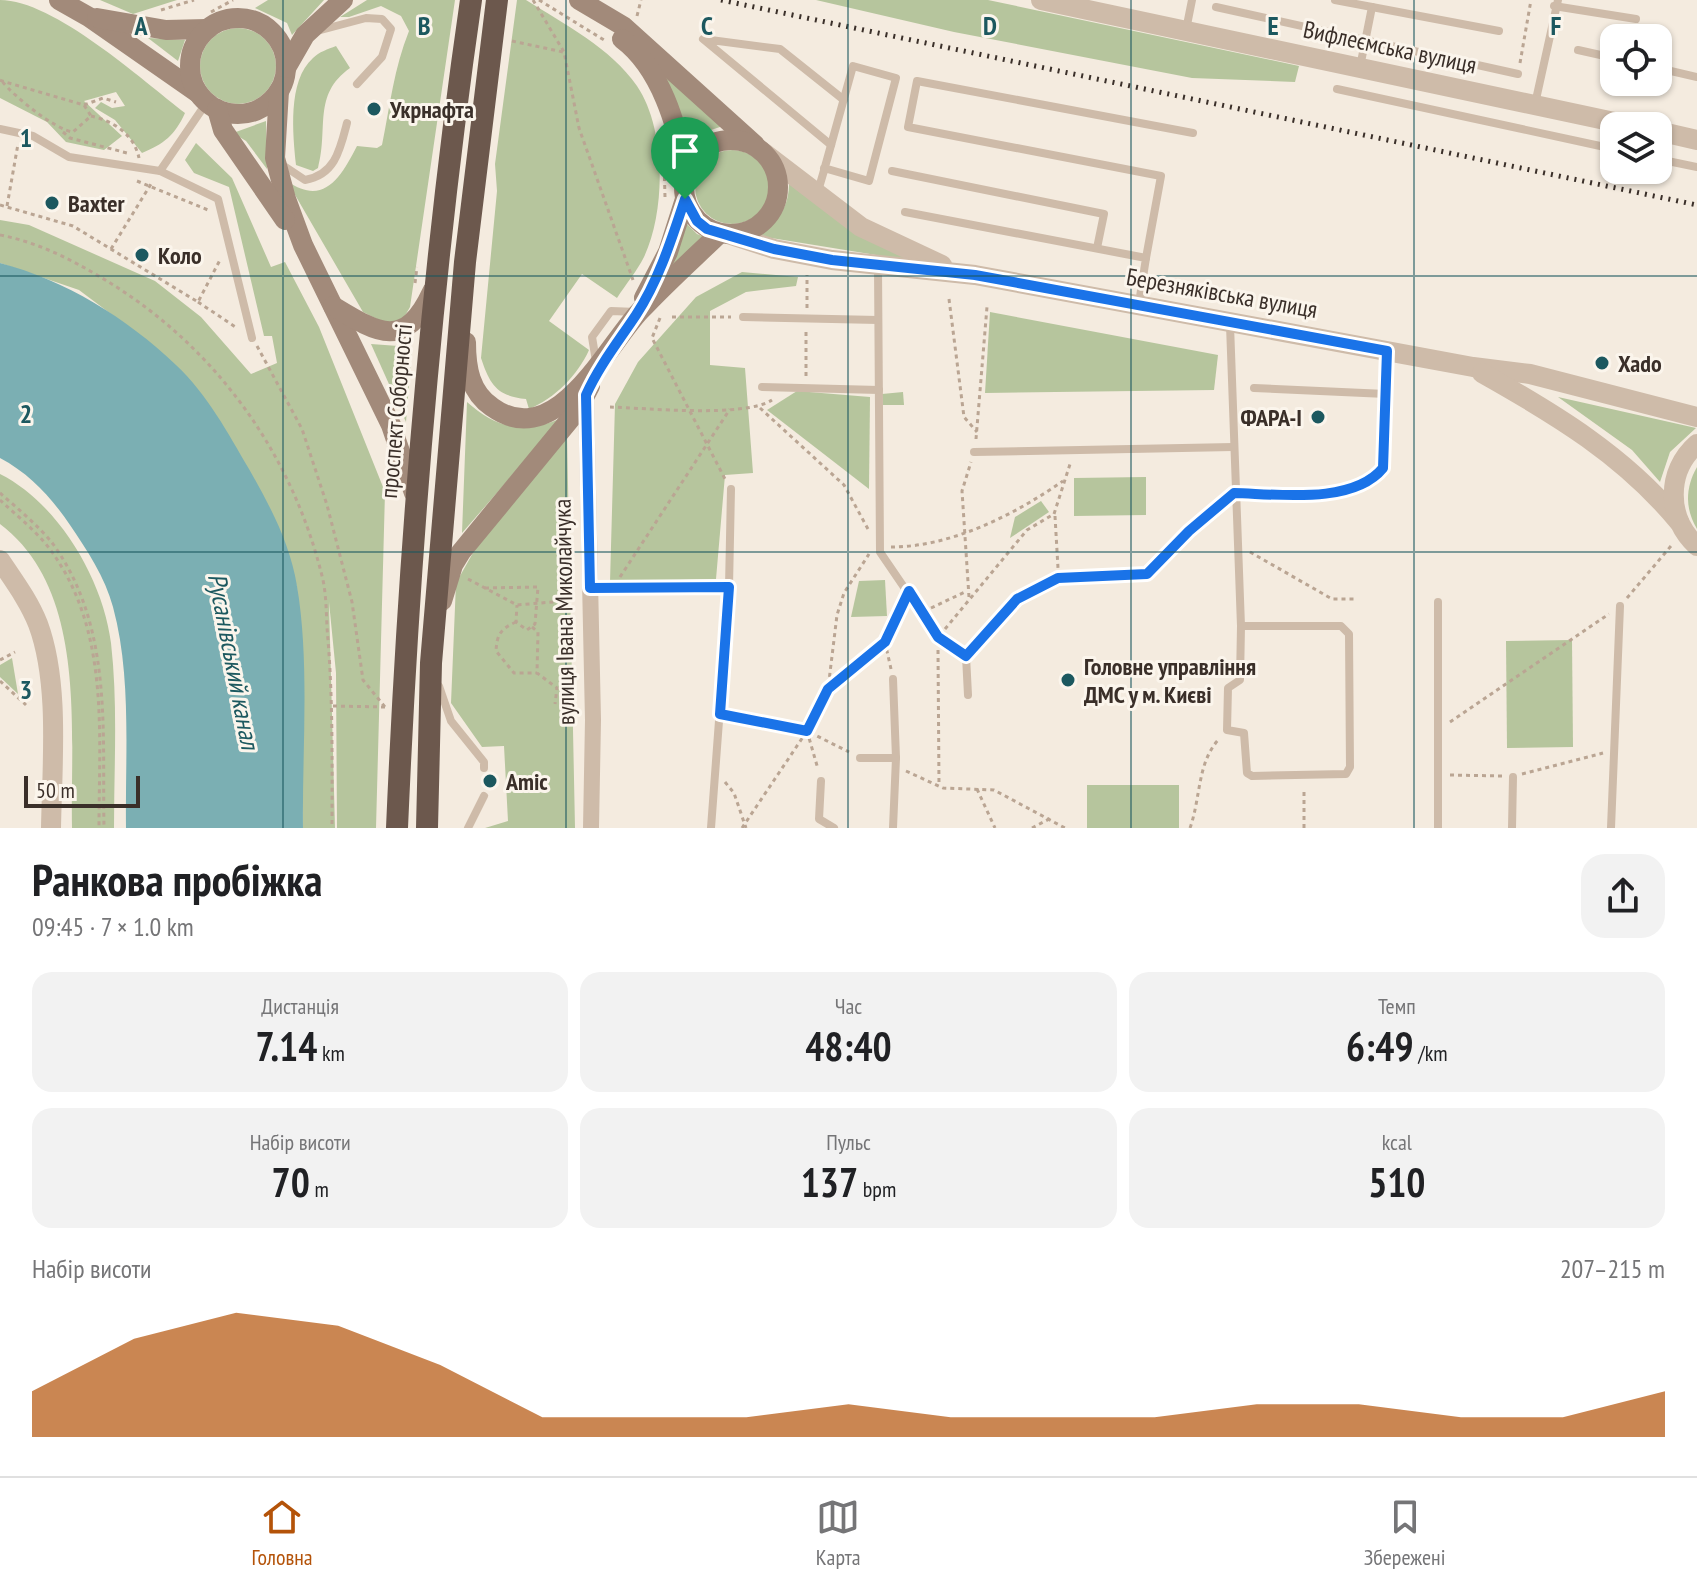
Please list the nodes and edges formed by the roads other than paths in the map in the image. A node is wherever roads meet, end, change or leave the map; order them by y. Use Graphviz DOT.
graph roads {
  1 [pos="59,0"];
  2 [pos="249,0"];
  3 [pos="343,0"];
  4 [pos="471,0"];
  5 [pos="497,0"];
  6 [pos="561,0"];
  7 [pos="579,0"];
  8 [pos="1041,0"];
  9 [pos="1192,0"];
  10 [pos="1335,0"];
  11 [pos="1554,2"];
  12 [pos="1216,7"];
  13 [pos="1372,7"];
  14 [pos="89,17"];
  15 [pos="1636,19"];
  16 [pos="214,25"];
  17 [pos="1186,30"];
  18 [pos="1499,31"];
  19 [pos="305,35"];
  20 [pos="1365,40"];
  21 [pos="1578,50"];
  22 [pos="1600,55"];
  23 [pos="286,68"];
  24 [pos="1360,68"];
  25 [pos="1672,71"];
  26 [pos="1518,74"];
  27 [pos="1697,77"];
  28 [pos="357,84"];
  29 [pos="1337,89"];
  30 [pos="279,91"];
  31 [pos="844,100"];
  32 [pos="207,101"];
  33 [pos="1535,105"];
  34 [pos="1600,119"];
  35 [pos="347,123"];
  36 [pos="0,129"];
  37 [pos="1193,133"];
  38 [pos="1672,134"];
  39 [pos="1697,140"];
  40 [pos="831,145"];
  41 [pos="1600,146"];
  42 [pos="764,153"];
  43 [pos="275,158"];
  44 [pos="1672,162"];
  45 [pos="1697,167"];
  46 [pos="824,168"];
  47 [pos="160,171"];
  48 [pos="686,171"];
  49 [pos="892,171"];
  50 [pos="817,193"];
  51 [pos="675,198"];
  52 [pos="905,212"];
  53 [pos="725,234"];
  54 [pos="303,245"];
  55 [pos="1097,248"];
  56 [pos="1146,258"];
  57 [pos="465,262"];
  58 [pos="878,266"];
  59 [pos="961,273"];
  60 [pos="423,291"];
  61 [pos="1138,304"];
  62 [pos="333,306"];
  63 [pos="638,312"];
  64 [pos="743,317"];
  65 [pos="878,320"];
  66 [pos="1230,320"];
  67 [pos="252,338"];
  68 [pos="1387,351"];
  69 [pos="1473,367"];
  70 [pos="598,368"];
  71 [pos="762,387"];
  72 [pos="1254,388"];
  73 [pos="879,390"];
  74 [pos="1386,394"];
  75 [pos="586,395"];
  76 [pos="1697,417"];
  77 [pos="1697,444"];
  78 [pos="1233,447"];
  79 [pos="974,452"];
  80 [pos="731,489"];
  81 [pos="414,493"];
  82 [pos="1234,493"];
  83 [pos="1679,522"];
  84 [pos="1696,545"];
  85 [pos="0,560"];
  86 [pos="1058,578"];
  87 [pos="729,587"];
  88 [pos="590,588"];
  89 [pos="1438,602"];
  90 [pos="1620,606"];
  91 [pos="1241,626"];
  92 [pos="434,632"];
  93 [pos="431,663"];
  94 [pos="893,679"];
  95 [pos="968,695"];
  96 [pos="860,758"];
  97 [pos="896,762"];
  98 [pos="484,768"];
  99 [pos="1513,777"];
  100 [pos="821,781"];
  101 [pos="484,796"];
  102 [pos="476,824"];
  103 [pos="51,828"];
  104 [pos="397,828"];
  105 [pos="427,828"];
  106 [pos="468,828"];
  107 [pos="591,828"];
  108 [pos="711,828"];
  109 [pos="834,828"];
  110 [pos="893,828"];
  111 [pos="1438,828"];
  112 [pos="1512,828"];
  113 [pos="1611,828"];
  1 -- 14 [label="main road"];
  2 -- 16 [label="main road"];
  3 -- 19 [label="main road"];
  4 -- 60 [label="highway, проспект Соборності"];
  5 -- 57 [label="highway"];
  6 -- 48 [label="main road"];
  7 -- 42 [label="main road"];
  8 -- 17 [label="street, Вифлеємська вулиця"];
  9 -- 17 [label="lane"];
  10 -- 13 [label="lane"];
  11 -- 15 [label="lane"];
  11 -- 33 [label="lane"];
  12 -- 20 [label="lane"];
  13 -- 18 [label="lane"];
  13 -- 20 [label="lane"];
  14 -- 16 [label="main road"];
  14 -- 32 [label="main road"];
  16 -- 23 [label="main road"];
  16 -- 32 [label="main road"];
  17 -- 24 [label="street, Вифлеємська вулиця"];
  19 -- 23 [label="main road"];
  19 -- 28 [label="lane"];
  20 -- 24 [label="lane"];
  20 -- 26 [label="lane"];
  21 -- 22 [label="lane"];
  23 -- 30 [label="main road"];
  24 -- 33 [label="street, Вифлеємська вулиця"];
  25 -- 27 [label="lane"];
  29 -- 41 [label="lane"];
  30 -- 32 [label="main road"];
  30 -- 43 [label="main road"];
  31 -- 40 [label="lane"];
  31 -- 40 [label="lane"];
  31 -- 46 [label="lane"];
  32 -- 47 [label="lane"];
  32 -- 54 [label="main road"];
  33 -- 34 [label="street, Вифлеємська вулиця"];
  35 -- 43 [label="lane"];
  36 -- 47 [label="lane"];
  37 -- 56 [label="lane"];
  38 -- 39 [label="street"];
  40 -- 46 [label="lane"];
  42 -- 48 [label="main road"];
  42 -- 50 [label="street, Березняківська вулиця"];
  42 -- 53 [label="main road"];
  43 -- 54 [label="main road"];
  44 -- 45 [label="lane"];
  46 -- 50 [label="lane"];
  47 -- 67 [label="lane"];
  48 -- 51 [label="main road"];
  49 -- 55 [label="lane"];
  50 -- 59 [label="street, Березняківська вулиця"];
  51 -- 53 [label="main road"];
  51 -- 63 [label="main road, вулиця Івана Миколайчука"];
  52 -- 55 [label="lane"];
  53 -- 58 [label="street, Березняківська вулиця"];
  53 -- 63 [label="main road, вулиця Івана Миколайчука"];
  54 -- 62 [label="main road"];
  55 -- 56 [label="lane"];
  56 -- 61 [label="lane"];
  57 -- 70 [label="main road, вулиця Івана Миколайчука"];
  57 -- 92 [label="highway"];
  58 -- 59 [label="street, Березняківська вулиця"];
  58 -- 65 [label="lane"];
  59 -- 61 [label="street, Березняківська вулиця"];
  60 -- 62 [label="main road"];
  60 -- 81 [label="highway, проспект Соборності"];
  61 -- 66 [label="street, Березняківська вулиця"];
  62 -- 81 [label="main road"];
  63 -- 70 [label="main road, вулиця Івана Миколайчука"];
  64 -- 65 [label="lane"];
  65 -- 73 [label="lane"];
  66 -- 68 [label="street, Березняківська вулиця"];
  66 -- 78 [label="lane"];
  68 -- 69 [label="street, Березняківська вулиця"];
  68 -- 74 [label="lane"];
  69 -- 76 [label="street, Березняківська вулиця"];
  69 -- 83 [label="street, Березняківська вулиця"];
  70 -- 75 [label="main road, вулиця Івана Миколайчука"];
  71 -- 73 [label="lane"];
  72 -- 74 [label="lane"];
  73 -- 95 [label="lane"];
  74 -- 82 [label="lane"];
  75 -- 88 [label="street, вулиця Івана Миколайчука"];
  75 -- 92 [label="main road, вулиця Івана Миколайчука"];
  77 -- 83 [label="street"];
  78 -- 79 [label="lane"];
  78 -- 82 [label="lane"];
  80 -- 87 [label="lane"];
  81 -- 104 [label="highway, проспект Соборності"];
  82 -- 86 [label="lane"];
  82 -- 91 [label="lane"];
  83 -- 84 [label="street, Березняківська вулиця"];
  85 -- 103 [label="street"];
  87 -- 88 [label="lane"];
  87 -- 108 [label="lane"];
  88 -- 107 [label="street, вулиця Івана Миколайчука"];
  89 -- 111 [label="lane"];
  90 -- 113 [label="lane"];
  91 -- 91 [label="lane"];
  92 -- 93 [label="highway"];
  93 -- 98 [label="lane"];
  93 -- 105 [label="highway"];
  94 -- 97 [label="lane"];
  96 -- 97 [label="lane"];
  97 -- 110 [label="lane"];
  99 -- 112 [label="lane"];
  100 -- 109 [label="lane"];
  101 -- 102 [label="lane"];
  102 -- 106 [label="lane"];
}
